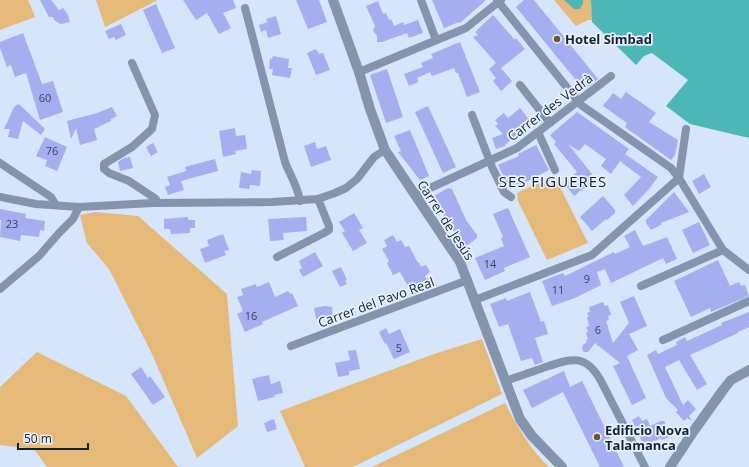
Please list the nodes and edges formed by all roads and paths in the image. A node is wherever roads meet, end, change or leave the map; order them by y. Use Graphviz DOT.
graph roads {
  1 [pos="333,0"];
  2 [pos="421,0"];
  3 [pos="499,1"];
  4 [pos="245,8"];
  5 [pos="436,40"];
  6 [pos="132,63"];
  7 [pos="359,72"];
  8 [pos="611,76"];
  9 [pos="520,85"];
  10 [pos="578,101"];
  11 [pos="472,115"];
  12 [pos="550,122"];
  13 [pos="686,128"];
  14 [pos="538,132"];
  15 [pos="385,150"];
  16 [pos="490,161"];
  17 [pos="0,162"];
  18 [pos="555,170"];
  19 [pos="680,178"];
  20 [pos="415,195"];
  21 [pos="0,197"];
  22 [pos="511,197"];
  23 [pos="318,199"];
  24 [pos="300,200"];
  25 [pos="156,203"];
  26 [pos="56,205"];
  27 [pos="79,207"];
  28 [pos="723,250"];
  29 [pos="277,257"];
  30 [pos="749,270"];
  31 [pos="468,280"];
  32 [pos="641,286"];
  33 [pos="0,290"];
  34 [pos="475,300"];
  35 [pos="749,300"];
  36 [pos="663,340"];
  37 [pos="291,346"];
  38 [pos="749,370"];
  39 [pos="505,381"];
  40 [pos="562,467"];
  41 [pos="645,467"];
  42 [pos="670,467"];
  1 -- 7 [label="street, Carrer de Jesús"];
  2 -- 5 [label="street"];
  3 -- 5 [label="street"];
  3 -- 10 [label="street"];
  4 -- 24 [label="street"];
  5 -- 7 [label="street"];
  6 -- 25 [label="street"];
  7 -- 15 [label="street, Carrer de Jesús"];
  8 -- 10 [label="street, Carrer des Vedrà"];
  9 -- 12 [label="street"];
  10 -- 12 [label="street, Carrer des Vedrà"];
  10 -- 19 [label="street"];
  11 -- 16 [label="street"];
  12 -- 14 [label="street, Carrer des Vedrà"];
  13 -- 19 [label="street"];
  14 -- 16 [label="street, Carrer des Vedrà"];
  14 -- 18 [label="street"];
  15 -- 20 [label="street, Carrer de Jesús"];
  15 -- 23 [label="street"];
  16 -- 20 [label="street, Carrer des Vedrà"];
  16 -- 22 [label="street"];
  17 -- 26 [label="street"];
  19 -- 28 [label="street"];
  19 -- 34 [label="street"];
  20 -- 31 [label="street, Carrer de Jesús"];
  21 -- 26 [label="street"];
  23 -- 24 [label="street"];
  23 -- 29 [label="street"];
  24 -- 25 [label="street"];
  25 -- 27 [label="street"];
  26 -- 27 [label="street"];
  27 -- 33 [label="street"];
  28 -- 30 [label="street"];
  28 -- 32 [label="street"];
  31 -- 34 [label="street, Carrer de Jesús"];
  31 -- 37 [label="street, Carrer del Pavo Real"];
  34 -- 39 [label="street, Carrer de Jesús"];
  35 -- 36 [label="street"];
  38 -- 42 [label="street"];
  39 -- 40 [label="street, Carrer de Jesús"];
  39 -- 41 [label="street"];
}
